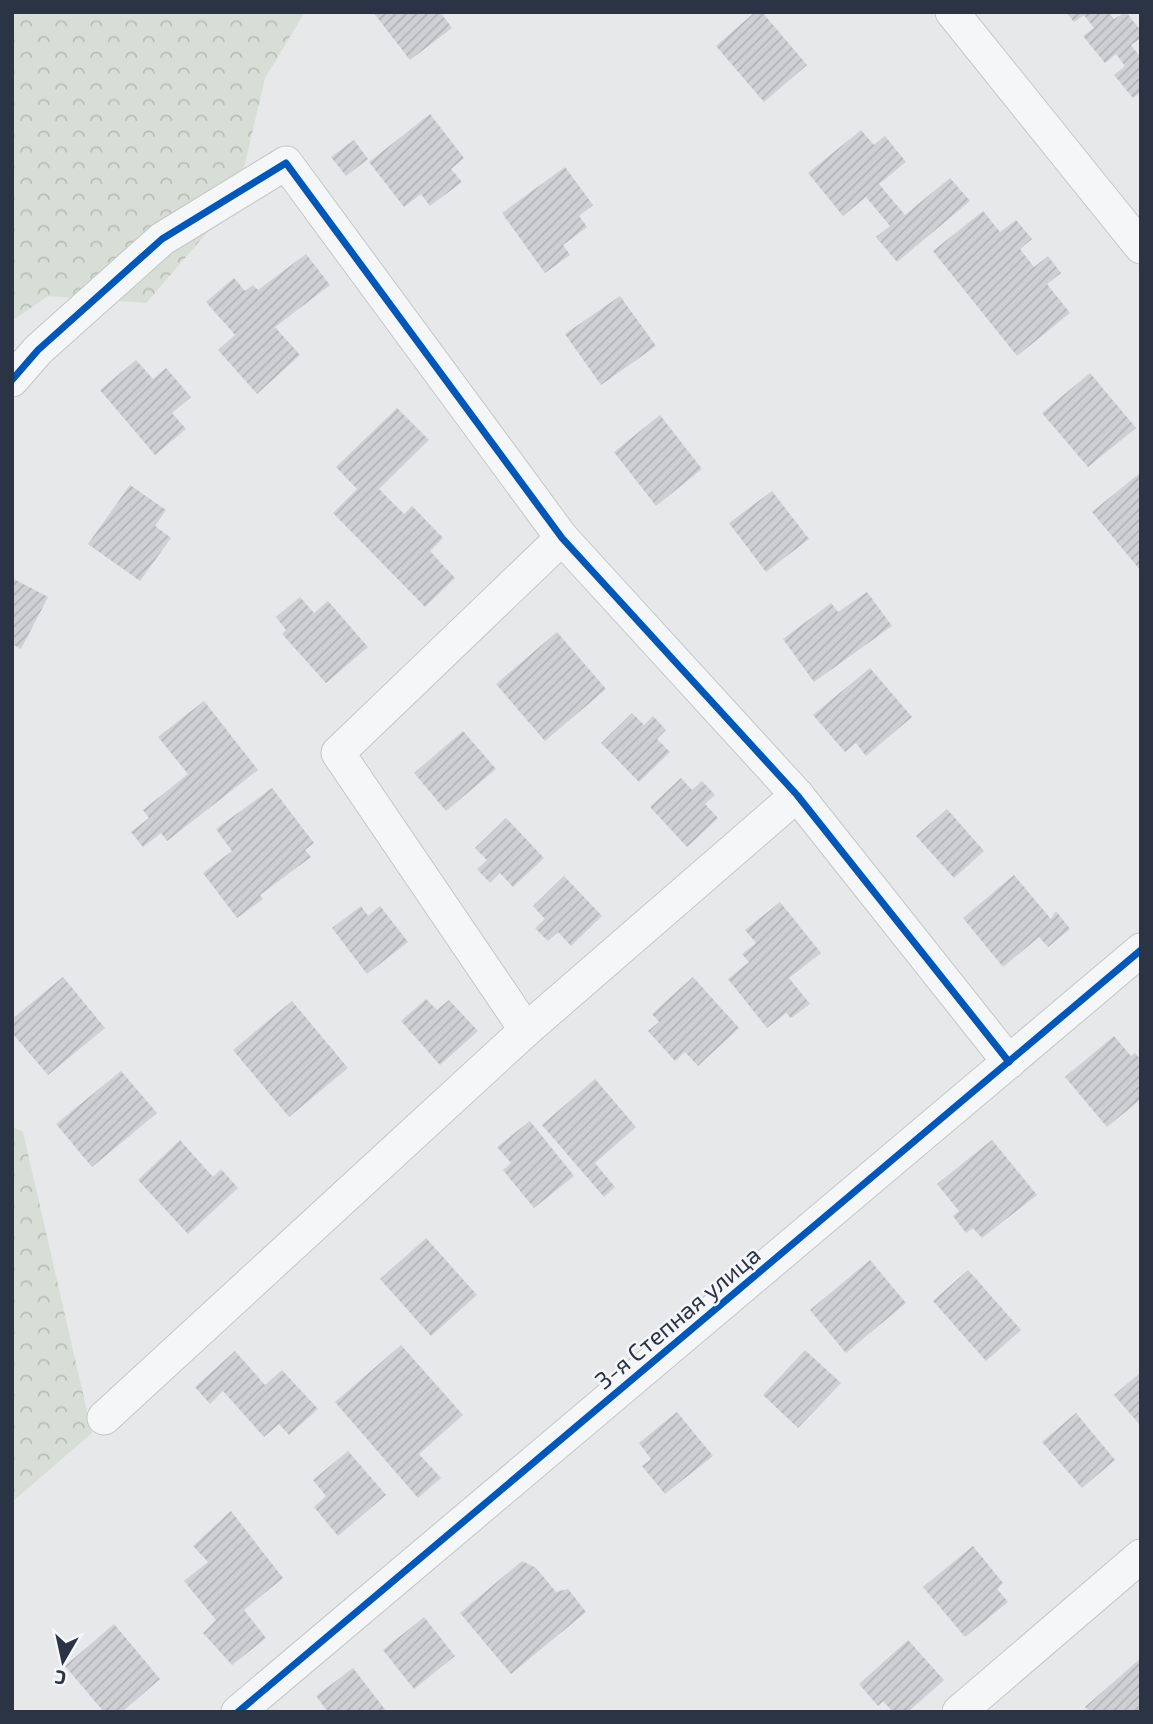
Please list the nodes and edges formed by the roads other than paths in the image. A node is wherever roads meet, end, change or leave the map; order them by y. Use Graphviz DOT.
graph roads {
  1 [pos="952,12"];
  2 [pos="1141,247"];
  3 [pos="12,380"];
  4 [pos="562,538"];
  5 [pos="797,795"];
  6 [pos="1141,950"];
  7 [pos="526,1030"];
  8 [pos="1009,1062"];
  9 [pos="104,1418"];
  10 [pos="1141,1556"];
  11 [pos="238,1712"];
  12 [pos="959,1712"];
  1 -- 2 [label="street"];
  3 -- 4 [label="street"];
  4 -- 5 [label="street"];
  4 -- 7 [label="street"];
  5 -- 7 [label="street"];
  5 -- 8 [label="street"];
  6 -- 8 [label="street, 3-я Степная улица"];
  7 -- 9 [label="street"];
  8 -- 11 [label="street, 3-я Степная улица"];
  10 -- 12 [label="street"];
}
